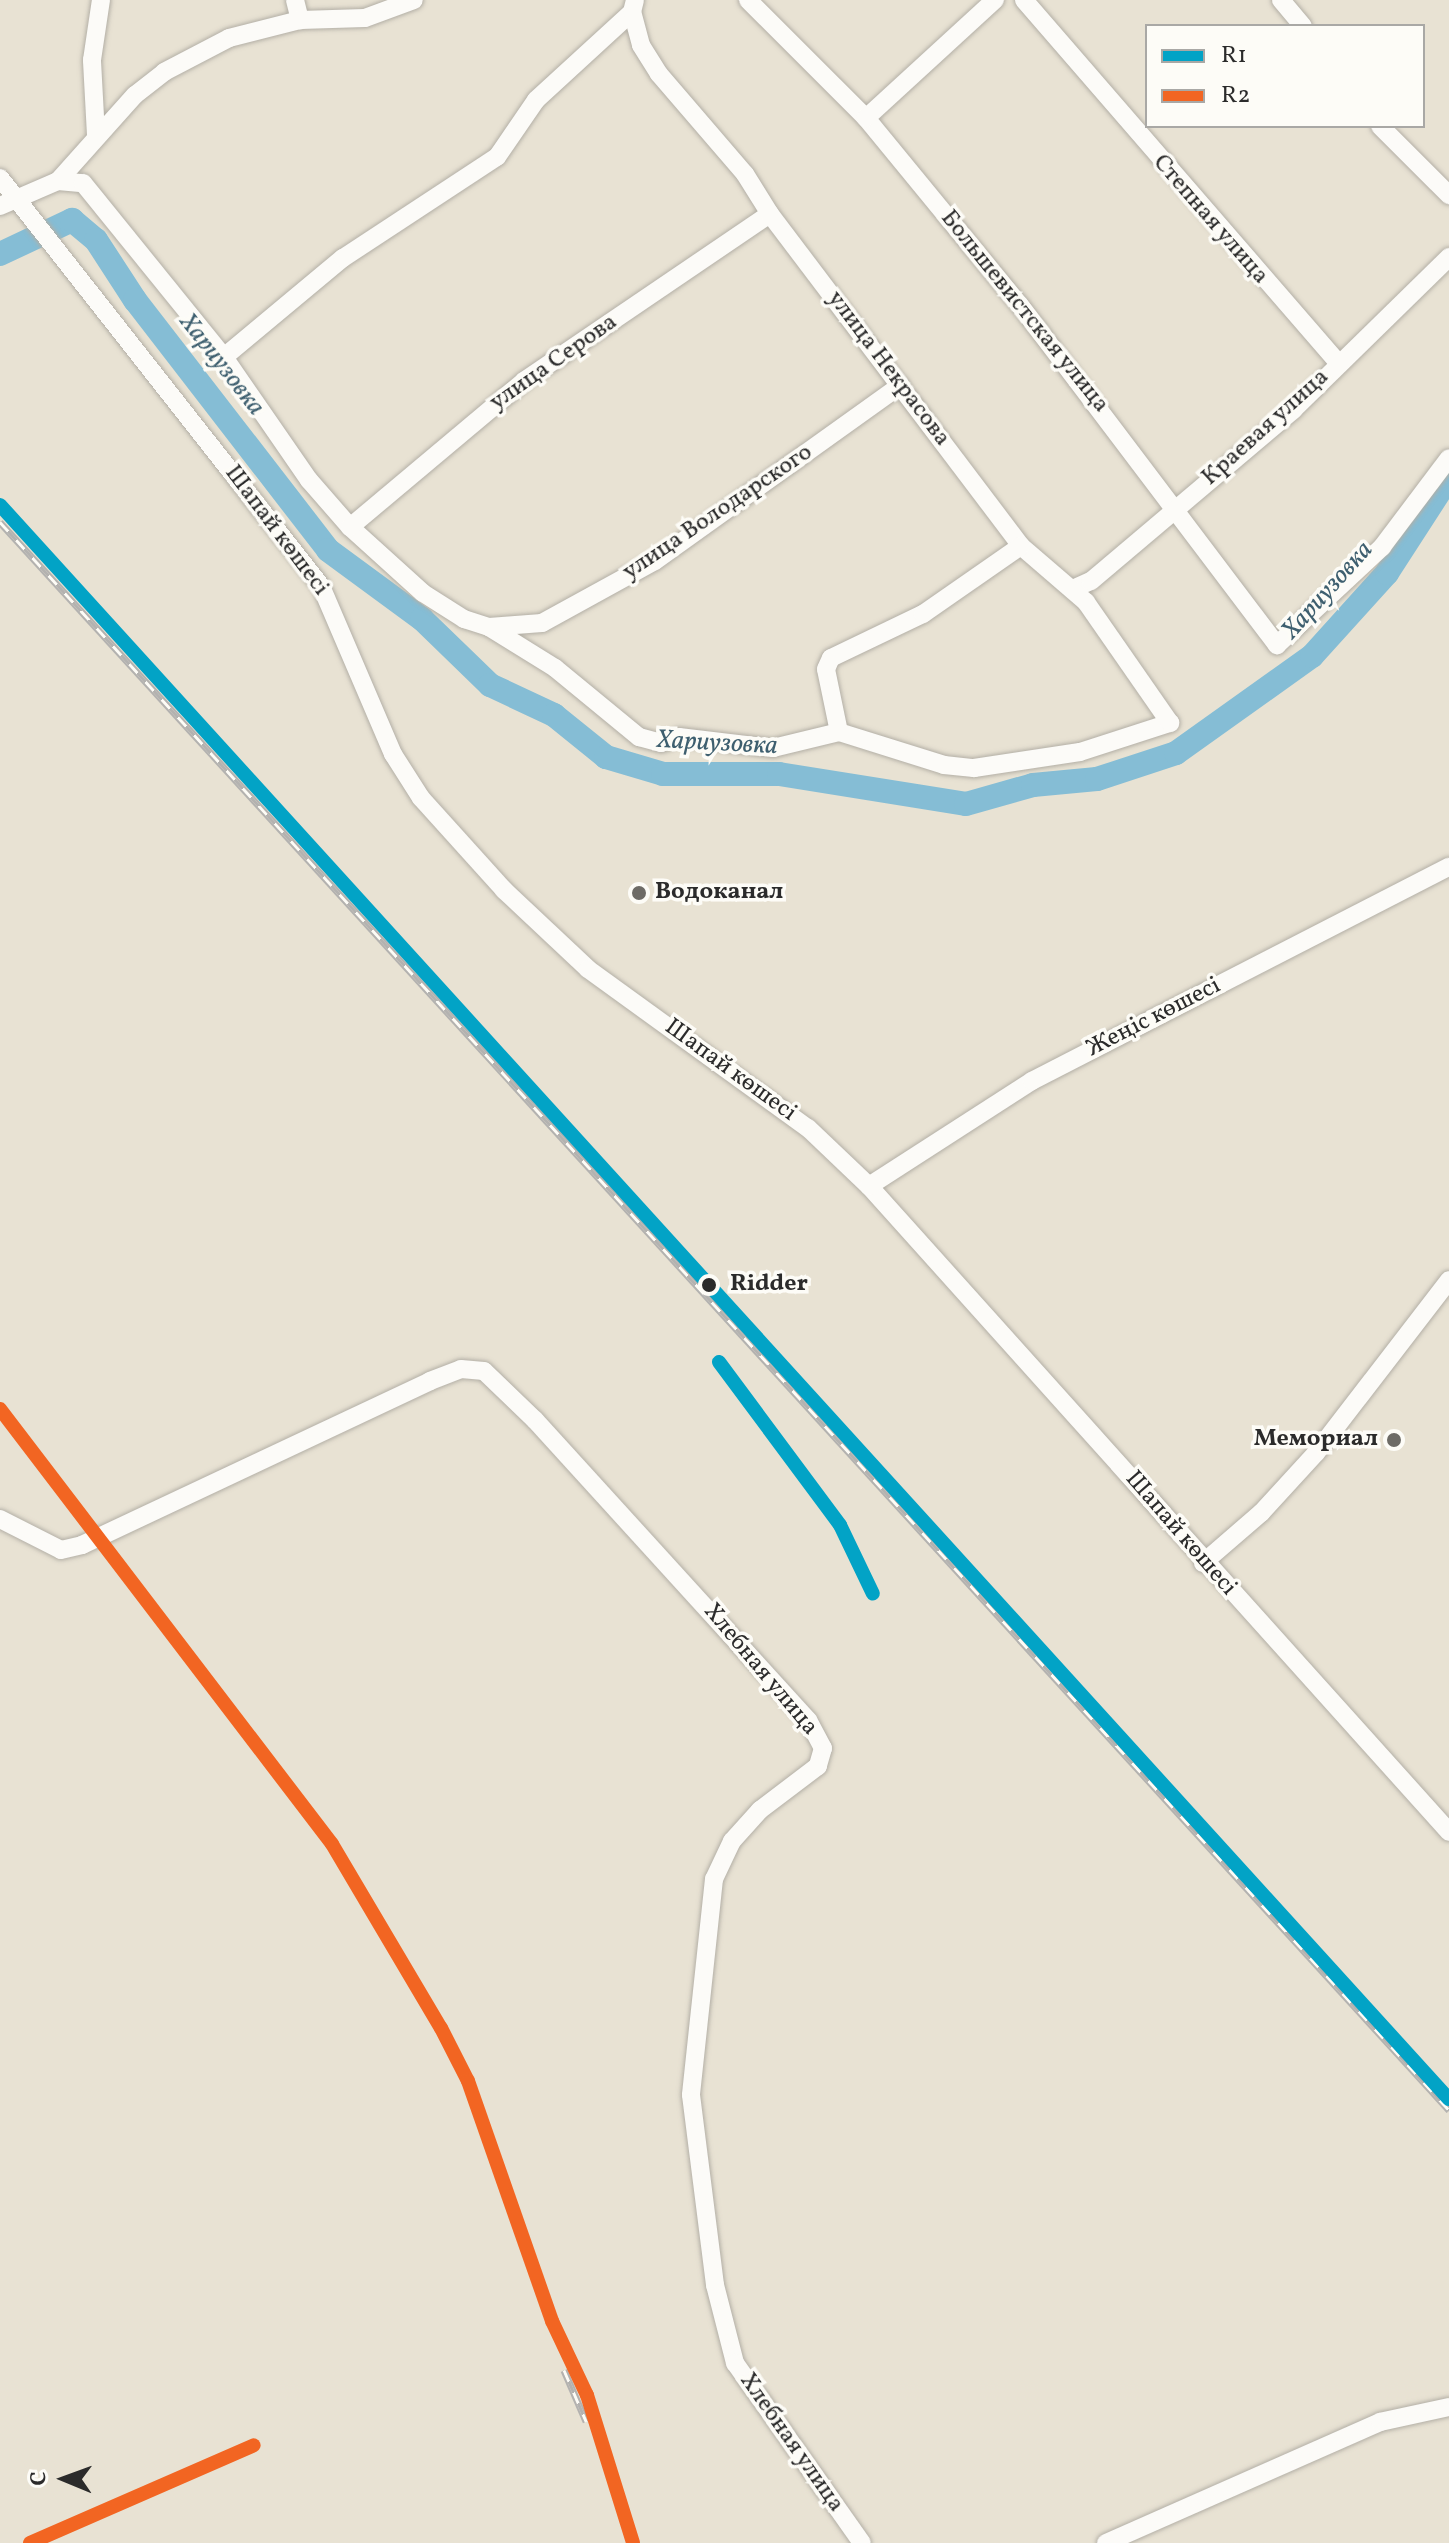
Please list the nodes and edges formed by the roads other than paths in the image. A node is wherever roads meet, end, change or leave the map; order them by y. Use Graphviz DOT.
graph roads {
  1 [pos="101,0"];
  2 [pos="295,0"];
  3 [pos="414,0"];
  4 [pos="748,0"];
  5 [pos="995,0"];
  6 [pos="1024,0"];
  7 [pos="1281,0"];
  8 [pos="634,6"];
  9 [pos="300,20"];
  10 [pos="1301,24"];
  11 [pos="866,118"];
  12 [pos="1382,128"];
  13 [pos="96,135"];
  14 [pos="0,178"];
  15 [pos="58,181"];
  16 [pos="1449,195"];
  17 [pos="7,202"];
  18 [pos="770,214"];
  19 [pos="1449,257"];
  20 [pos="224,357"];
  21 [pos="1338,363"];
  22 [pos="901,385"];
  23 [pos="1449,458"];
  24 [pos="1174,510"];
  25 [pos="350,527"];
  26 [pos="1021,546"];
  27 [pos="1075,588"];
  28 [pos="489,627"];
  29 [pos="839,732"];
  30 [pos="1449,867"];
  31 [pos="869,1186"];
  32 [pos="1449,1280"];
  33 [pos="0,1519"];
  34 [pos="1203,1563"];
  35 [pos="1449,1832"];
  36 [pos="1449,2407"];
  37 [pos="862,2543"];
  38 [pos="1106,2543"];
  1 -- 13 [label="street"];
  2 -- 9 [label="street"];
  3 -- 9 [label="street"];
  4 -- 11 [label="street, Большевистская улица"];
  5 -- 11 [label="street"];
  6 -- 21 [label="street, Степная улица"];
  7 -- 10 [label="street"];
  8 -- 18 [label="street, улица Некрасова"];
  8 -- 20 [label="street"];
  9 -- 13 [label="street"];
  11 -- 24 [label="street, Большевистская улица"];
  12 -- 16 [label="street"];
  13 -- 15 [label="street"];
  14 -- 17 [label="street, Шапай көшесі"];
  15 -- 17 [label="street"];
  15 -- 20 [label="street, улица Володарского"];
  17 -- 31 [label="street, Шапай көшесі"];
  18 -- 22 [label="street, улица Некрасова"];
  18 -- 25 [label="street, улица Серова"];
  19 -- 21 [label="street, Краевая улица"];
  20 -- 25 [label="street, улица Володарского"];
  21 -- 24 [label="street, Краевая улица"];
  22 -- 26 [label="street, улица Некрасова"];
  22 -- 28 [label="street, улица Володарского"];
  23 -- 24 [label="street, Большевистская улица"];
  24 -- 27 [label="street, Краевая улица"];
  25 -- 28 [label="street, улица Володарского"];
  26 -- 27 [label="street, улица Некрасова"];
  26 -- 29 [label="street"];
  27 -- 29 [label="street, улица Некрасова"];
  28 -- 29 [label="street"];
  30 -- 31 [label="street, Жеңіс көшесі"];
  31 -- 34 [label="street, Шапай көшесі"];
  32 -- 34 [label="street"];
  33 -- 37 [label="street, Хлебная улица"];
  34 -- 35 [label="street, Шапай көшесі"];
  36 -- 38 [label="street"];
}
